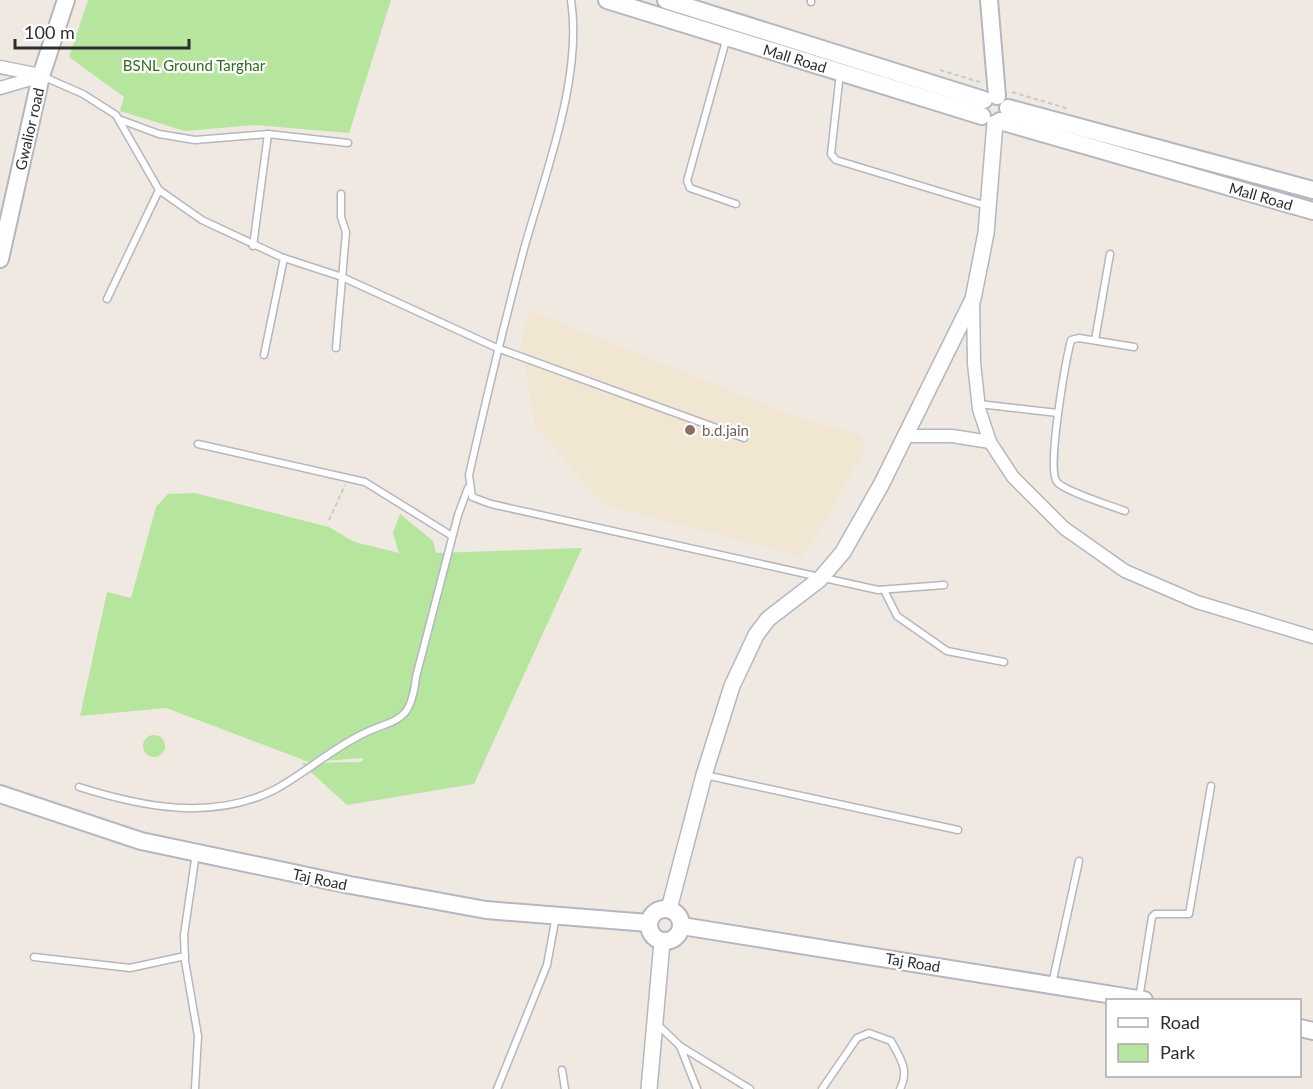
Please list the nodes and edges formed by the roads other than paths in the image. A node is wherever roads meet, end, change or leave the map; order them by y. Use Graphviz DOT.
graph roads {
  1 [pos="66,0"];
  2 [pos="571,0"];
  3 [pos="607,0"];
  4 [pos="666,0"];
  5 [pos="989,0"];
  6 [pos="727,36"];
  7 [pos="0,67"];
  8 [pos="840,72"];
  9 [pos="41,76"];
  10 [pos="0,88"];
  11 [pos="994,111"];
  12 [pos="121,120"];
  13 [pos="268,134"];
  14 [pos="348,143"];
  15 [pos="159,190"];
  16 [pos="1313,190"];
  17 [pos="341,194"];
  18 [pos="736,204"];
  19 [pos="988,206"];
  20 [pos="1313,211"];
  21 [pos="253,246"];
  22 [pos="1110,254"];
  23 [pos="284,258"];
  24 [pos="0,259"];
  25 [pos="342,277"];
  26 [pos="107,299"];
  27 [pos="973,299"];
  28 [pos="1095,340"];
  29 [pos="1134,347"];
  30 [pos="336,348"];
  31 [pos="497,348"];
  32 [pos="264,355"];
  33 [pos="978,404"];
  34 [pos="1058,413"];
  35 [pos="904,436"];
  36 [pos="744,438"];
  37 [pos="990,442"];
  38 [pos="198,444"];
  39 [pos="469,487"];
  40 [pos="1125,511"];
  41 [pos="452,536"];
  42 [pos="820,579"];
  43 [pos="944,585"];
  44 [pos="884,590"];
  45 [pos="1313,637"];
  46 [pos="1004,662"];
  47 [pos="704,774"];
  48 [pos="1211,786"];
  49 [pos="79,787"];
  50 [pos="0,794"];
  51 [pos="958,830"];
  52 [pos="196,853"];
  53 [pos="1079,861"];
  54 [pos="669,909"];
  55 [pos="556,915"];
  56 [pos="649,923"];
  57 [pos="682,926"];
  58 [pos="662,942"];
  59 [pos="185,956"];
  60 [pos="34,957"];
  61 [pos="1052,985"];
  62 [pos="1136,999"];
  63 [pos="1142,999"];
  64 [pos="655,1023"];
  65 [pos="680,1046"];
  66 [pos="562,1070"];
  67 [pos="195,1089"];
  68 [pos="497,1089"];
  69 [pos="565,1089"];
  70 [pos="649,1089"];
  71 [pos="697,1089"];
  72 [pos="750,1089"];
  73 [pos="822,1089"];
  74 [pos="900,1089"];
  1 -- 9 [label="main road, Gwalior road"];
  2 -- 31 [label="lane"];
  3 -- 6 [label="main road, Mall Road"];
  4 -- 11 [label="main road, Mall Road"];
  5 -- 11 [label="main road"];
  6 -- 8 [label="main road, Mall Road"];
  6 -- 18 [label="lane"];
  7 -- 9 [label="street"];
  8 -- 11 [label="main road, Mall Road"];
  8 -- 19 [label="lane"];
  9 -- 10 [label="street"];
  9 -- 12 [label="lane"];
  9 -- 24 [label="main road, Gwalior road"];
  11 -- 16 [label="main road, Mall Road"];
  11 -- 19 [label="street"];
  11 -- 20 [label="main road, Mall Road"];
  12 -- 13 [label="lane"];
  12 -- 15 [label="lane"];
  13 -- 14 [label="lane"];
  13 -- 21 [label="lane"];
  15 -- 21 [label="lane"];
  15 -- 26 [label="lane"];
  17 -- 25 [label="lane"];
  19 -- 27 [label="street"];
  21 -- 23 [label="lane"];
  22 -- 28 [label="lane"];
  23 -- 25 [label="lane"];
  23 -- 32 [label="lane"];
  25 -- 30 [label="lane"];
  25 -- 31 [label="lane"];
  27 -- 33 [label="street"];
  27 -- 35 [label="street"];
  28 -- 29 [label="lane"];
  28 -- 34 [label="lane"];
  31 -- 36 [label="lane"];
  31 -- 39 [label="lane"];
  33 -- 34 [label="lane"];
  33 -- 37 [label="street"];
  34 -- 40 [label="lane"];
  35 -- 37 [label="street"];
  35 -- 42 [label="street"];
  37 -- 45 [label="street"];
  38 -- 41 [label="lane"];
  39 -- 41 [label="lane"];
  39 -- 42 [label="lane"];
  41 -- 49 [label="lane"];
  42 -- 44 [label="lane"];
  42 -- 47 [label="street"];
  43 -- 44 [label="lane"];
  44 -- 46 [label="lane"];
  47 -- 51 [label="lane"];
  47 -- 54 [label="street"];
  48 -- 63 [label="lane"];
  50 -- 52 [label="main road, Taj Road"];
  52 -- 55 [label="main road, Taj Road"];
  52 -- 59 [label="lane"];
  53 -- 61 [label="lane"];
  54 -- 56 [label="main road"];
  54 -- 57 [label="main road"];
  55 -- 56 [label="main road, Taj Road"];
  55 -- 68 [label="lane"];
  56 -- 58 [label="main road"];
  57 -- 58 [label="main road"];
  57 -- 61 [label="main road, Taj Road"];
  58 -- 64 [label="street"];
  59 -- 60 [label="lane"];
  59 -- 67 [label="lane"];
  61 -- 62 [label="main road, Taj Road"];
  64 -- 65 [label="lane"];
  64 -- 70 [label="street"];
  65 -- 71 [label="lane"];
  65 -- 72 [label="lane"];
  66 -- 69 [label="lane"];
  73 -- 74 [label="lane"];
}
